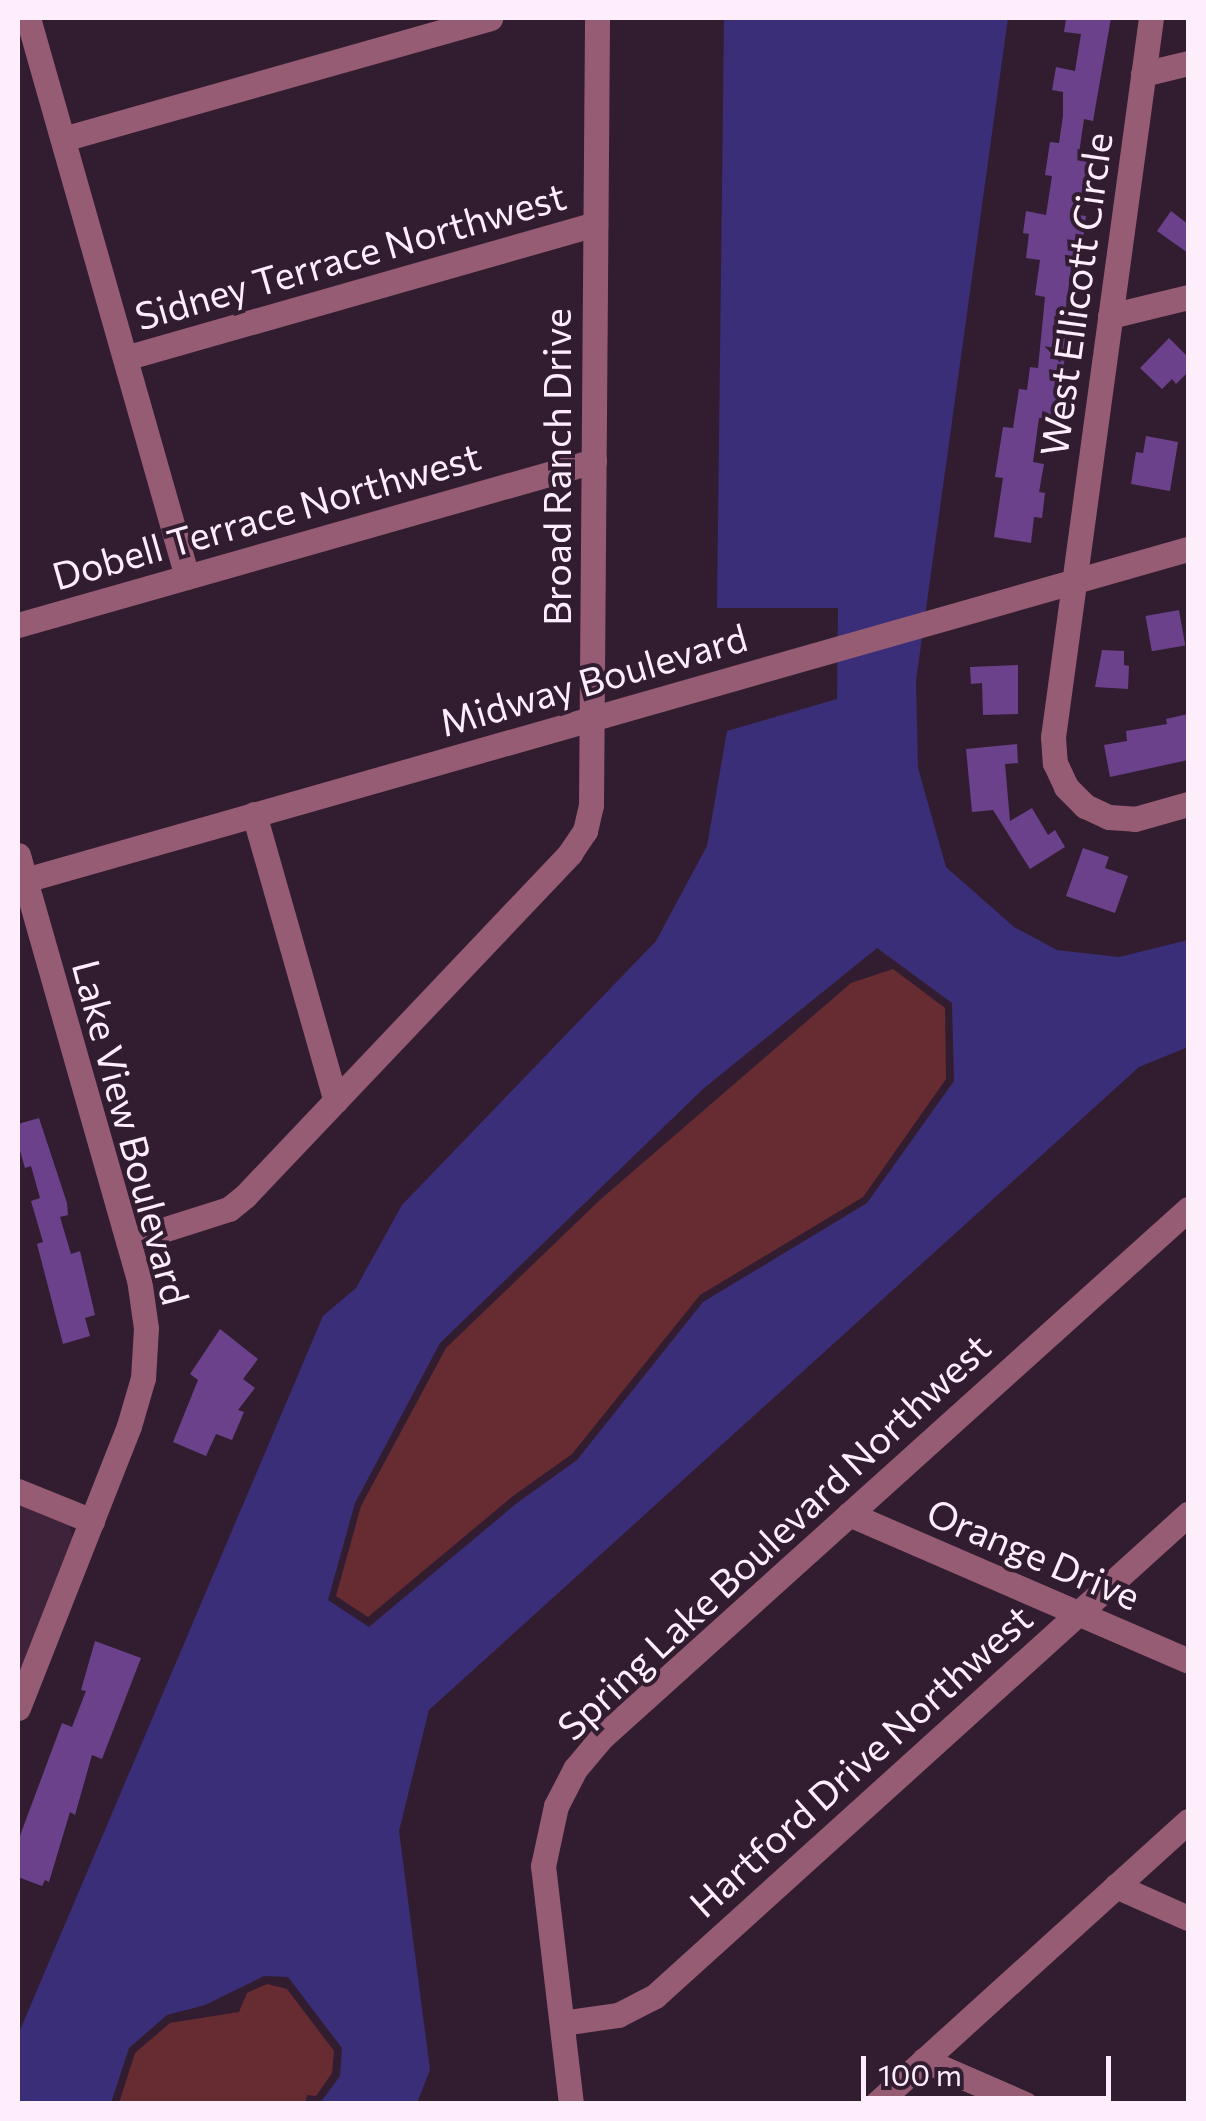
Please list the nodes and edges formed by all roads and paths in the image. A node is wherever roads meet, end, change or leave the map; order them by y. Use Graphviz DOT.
graph roads {
  1 [pos="28,18"];
  2 [pos="490,18"];
  3 [pos="597,18"];
  4 [pos="1151,18"];
  5 [pos="1188,63"];
  6 [pos="1143,74"];
  7 [pos="62,139"];
  8 [pos="595,224"];
  9 [pos="1188,297"];
  10 [pos="1110,316"];
  11 [pos="125,358"];
  12 [pos="594,461"];
  13 [pos="1188,549"];
  14 [pos="187,577"];
  15 [pos="1074,582"];
  16 [pos="18,625"];
  17 [pos="592,718"];
  18 [pos="1188,804"];
  19 [pos="254,814"];
  20 [pos="20,872"];
  21 [pos="336,1101"];
  22 [pos="1188,1209"];
  23 [pos="128,1240"];
  24 [pos="18,1491"];
  25 [pos="849,1514"];
  26 [pos="1188,1514"];
  27 [pos="92,1521"];
  28 [pos="1078,1613"];
  29 [pos="1188,1661"];
  30 [pos="18,1708"];
  31 [pos="1188,1820"];
  32 [pos="1116,1886"];
  33 [pos="1188,1918"];
  34 [pos="562,2023"];
  35 [pos="924,2060"];
  36 [pos="571,2104"];
  37 [pos="876,2104"];
  38 [pos="1025,2104"];
  1 -- 7 [label="street"];
  2 -- 7 [label="street"];
  3 -- 8 [label="street, Broad Ranch Drive"];
  4 -- 6 [label="street, West Ellicott Circle"];
  5 -- 6 [label="street"];
  6 -- 10 [label="street, West Ellicott Circle"];
  7 -- 11 [label="street"];
  8 -- 11 [label="street, Sidney Terrace Northwest"];
  8 -- 12 [label="street, Broad Ranch Drive"];
  9 -- 10 [label="street"];
  10 -- 15 [label="street, West Ellicott Circle"];
  11 -- 14 [label="street"];
  12 -- 14 [label="street, Dobell Terrace Northwest"];
  12 -- 17 [label="street, Broad Ranch Drive"];
  13 -- 15 [label="street, Midway Boulevard"];
  14 -- 16 [label="street, Dobell Terrace Northwest"];
  15 -- 17 [label="street, Midway Boulevard"];
  15 -- 18 [label="street, West Ellicott Circle"];
  17 -- 19 [label="street, Midway Boulevard"];
  17 -- 21 [label="street, Broad Ranch Drive"];
  19 -- 20 [label="street, Midway Boulevard"];
  19 -- 21 [label="street"];
  20 -- 23 [label="street, Lake View Boulevard"];
  21 -- 23 [label="street, Broad Ranch Drive"];
  22 -- 25 [label="street, Spring Lake Boulevard Northwest"];
  23 -- 27 [label="street, Lake View Boulevard"];
  24 -- 27 [label="street"];
  25 -- 28 [label="street, Orange Drive"];
  25 -- 34 [label="street, Spring Lake Boulevard Northwest"];
  26 -- 28 [label="street, Hartford Drive Northwest"];
  27 -- 30 [label="street, Lake View Boulevard"];
  28 -- 29 [label="street, Orange Drive"];
  28 -- 34 [label="street, Hartford Drive Northwest"];
  31 -- 32 [label="street"];
  32 -- 33 [label="street"];
  32 -- 35 [label="street"];
  34 -- 36 [label="street, Spring Lake Boulevard Northwest"];
  35 -- 37 [label="street"];
  35 -- 38 [label="street"];
}
